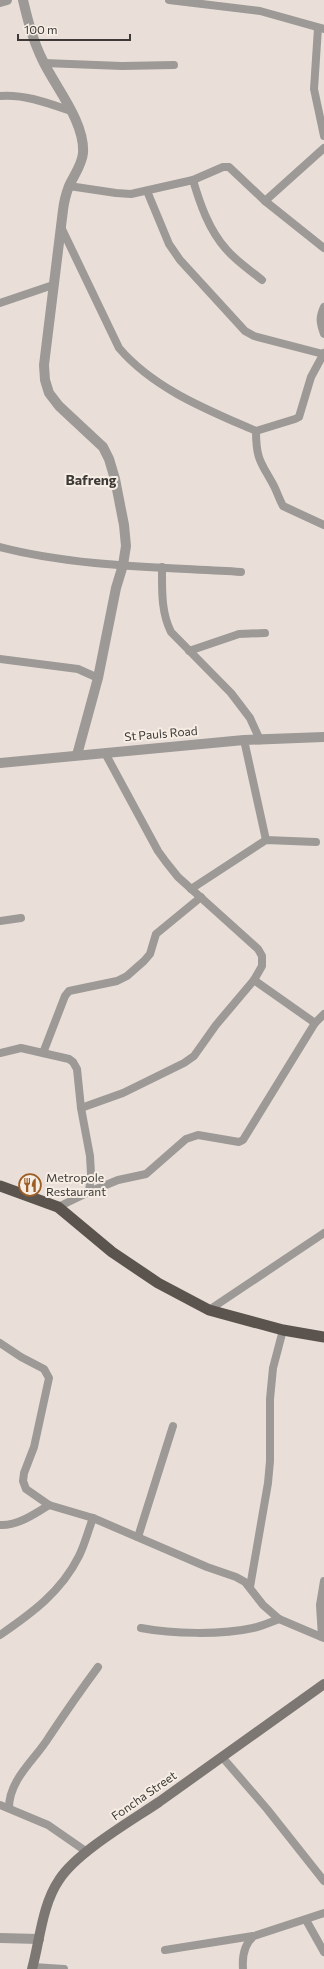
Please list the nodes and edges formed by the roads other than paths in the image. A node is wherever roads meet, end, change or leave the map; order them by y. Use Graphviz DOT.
graph roads {
  1 [pos="7,0"];
  2 [pos="23,0"];
  3 [pos="168,0"];
  4 [pos="0,2"];
  5 [pos="321,28"];
  6 [pos="44,63"];
  7 [pos="174,65"];
  8 [pos="0,96"];
  9 [pos="70,111"];
  10 [pos="324,136"];
  11 [pos="324,148"];
  12 [pos="193,180"];
  13 [pos="69,186"];
  14 [pos="147,191"];
  15 [pos="265,201"];
  16 [pos="61,227"];
  17 [pos="324,248"];
  18 [pos="262,280"];
  19 [pos="53,285"];
  20 [pos="0,303"];
  21 [pos="324,308"];
  22 [pos="324,334"];
  23 [pos="323,354"];
  24 [pos="256,431"];
  25 [pos="324,525"];
  26 [pos="0,547"];
  27 [pos="123,565"];
  28 [pos="162,567"];
  29 [pos="241,572"];
  30 [pos="265,633"];
  31 [pos="189,651"];
  32 [pos="0,658"];
  33 [pos="98,678"];
  34 [pos="324,737"];
  35 [pos="244,740"];
  36 [pos="260,740"];
  37 [pos="105,753"];
  38 [pos="77,755"];
  39 [pos="0,763"];
  40 [pos="266,840"];
  41 [pos="316,842"];
  42 [pos="191,889"];
  43 [pos="200,897"];
  44 [pos="21,918"];
  45 [pos="0,921"];
  46 [pos="254,980"];
  47 [pos="324,1014"];
  48 [pos="315,1023"];
  49 [pos="0,1053"];
  50 [pos="43,1053"];
  51 [pos="81,1108"];
  52 [pos="0,1186"];
  53 [pos="89,1192"];
  54 [pos="58,1207"];
  55 [pos="324,1233"];
  56 [pos="209,1310"];
  57 [pos="283,1330"];
  58 [pos="324,1337"];
  59 [pos="0,1343"];
  60 [pos="173,1426"];
  61 [pos="49,1505"];
  62 [pos="93,1518"];
  63 [pos="0,1525"];
  64 [pos="138,1537"];
  65 [pos="324,1581"];
  66 [pos="250,1587"];
  67 [pos="279,1619"];
  68 [pos="141,1628"];
  69 [pos="0,1635"];
  70 [pos="323,1637"];
  71 [pos="98,1667"];
  72 [pos="324,1684"];
  73 [pos="223,1758"];
  74 [pos="0,1804"];
  75 [pos="9,1808"];
  76 [pos="87,1852"];
  77 [pos="324,1881"];
  78 [pos="324,1913"];
  79 [pos="306,1920"];
  80 [pos="254,1936"];
  81 [pos="0,1938"];
  82 [pos="39,1939"];
  83 [pos="165,1950"];
  84 [pos="324,1952"];
  85 [pos="33,1968"];
  86 [pos="64,1969"];
  87 [pos="243,1969"];
  1 -- 4 [label="street"];
  2 -- 6 [label="street"];
  3 -- 5 [label="street"];
  5 -- 10 [label="street"];
  6 -- 7 [label="street"];
  6 -- 9 [label="street"];
  8 -- 9 [label="street"];
  9 -- 13 [label="street"];
  11 -- 15 [label="street"];
  12 -- 14 [label="street"];
  12 -- 15 [label="street"];
  12 -- 18 [label="street"];
  13 -- 14 [label="street"];
  13 -- 16 [label="street"];
  14 -- 23 [label="street"];
  15 -- 17 [label="street"];
  16 -- 19 [label="street"];
  16 -- 24 [label="street"];
  19 -- 20 [label="street"];
  19 -- 27 [label="street"];
  21 -- 22 [label="street"];
  23 -- 24 [label="street"];
  24 -- 25 [label="street"];
  26 -- 27 [label="street"];
  27 -- 28 [label="street"];
  27 -- 33 [label="street"];
  28 -- 29 [label="street"];
  28 -- 31 [label="street"];
  30 -- 31 [label="street"];
  31 -- 36 [label="street"];
  32 -- 33 [label="street"];
  33 -- 38 [label="street"];
  34 -- 36 [label="street, St Pauls Road"];
  35 -- 36 [label="street, St Pauls Road"];
  35 -- 37 [label="street, St Pauls Road"];
  35 -- 40 [label="street"];
  37 -- 38 [label="street, St Pauls Road"];
  37 -- 42 [label="street"];
  38 -- 39 [label="street, St Pauls Road"];
  40 -- 41 [label="street"];
  40 -- 42 [label="street"];
  42 -- 43 [label="street"];
  43 -- 46 [label="street"];
  43 -- 50 [label="street"];
  44 -- 45 [label="street"];
  46 -- 48 [label="street"];
  46 -- 51 [label="street"];
  47 -- 48 [label="street"];
  48 -- 53 [label="street"];
  49 -- 50 [label="street"];
  50 -- 51 [label="street"];
  51 -- 53 [label="street"];
  52 -- 54 [label="highway"];
  53 -- 54 [label="street"];
  54 -- 56 [label="highway"];
  55 -- 56 [label="street"];
  56 -- 57 [label="highway"];
  57 -- 58 [label="highway"];
  57 -- 66 [label="street"];
  59 -- 61 [label="street"];
  60 -- 64 [label="street"];
  61 -- 62 [label="street"];
  61 -- 63 [label="street"];
  62 -- 64 [label="street"];
  62 -- 69 [label="street"];
  64 -- 66 [label="street"];
  65 -- 70 [label="street"];
  66 -- 67 [label="street"];
  67 -- 68 [label="street"];
  67 -- 70 [label="street"];
  71 -- 75 [label="street"];
  72 -- 73 [label="main road, Foncha Street"];
  73 -- 76 [label="main road, Foncha Street"];
  73 -- 77 [label="street"];
  74 -- 75 [label="street"];
  75 -- 76 [label="street"];
  76 -- 82 [label="main road, Foncha Street"];
  78 -- 79 [label="street"];
  79 -- 80 [label="street"];
  79 -- 84 [label="street"];
  80 -- 83 [label="street"];
  80 -- 87 [label="street"];
  81 -- 82 [label="street"];
  82 -- 85 [label="main road, Foncha Street"];
  85 -- 86 [label="street"];
}
